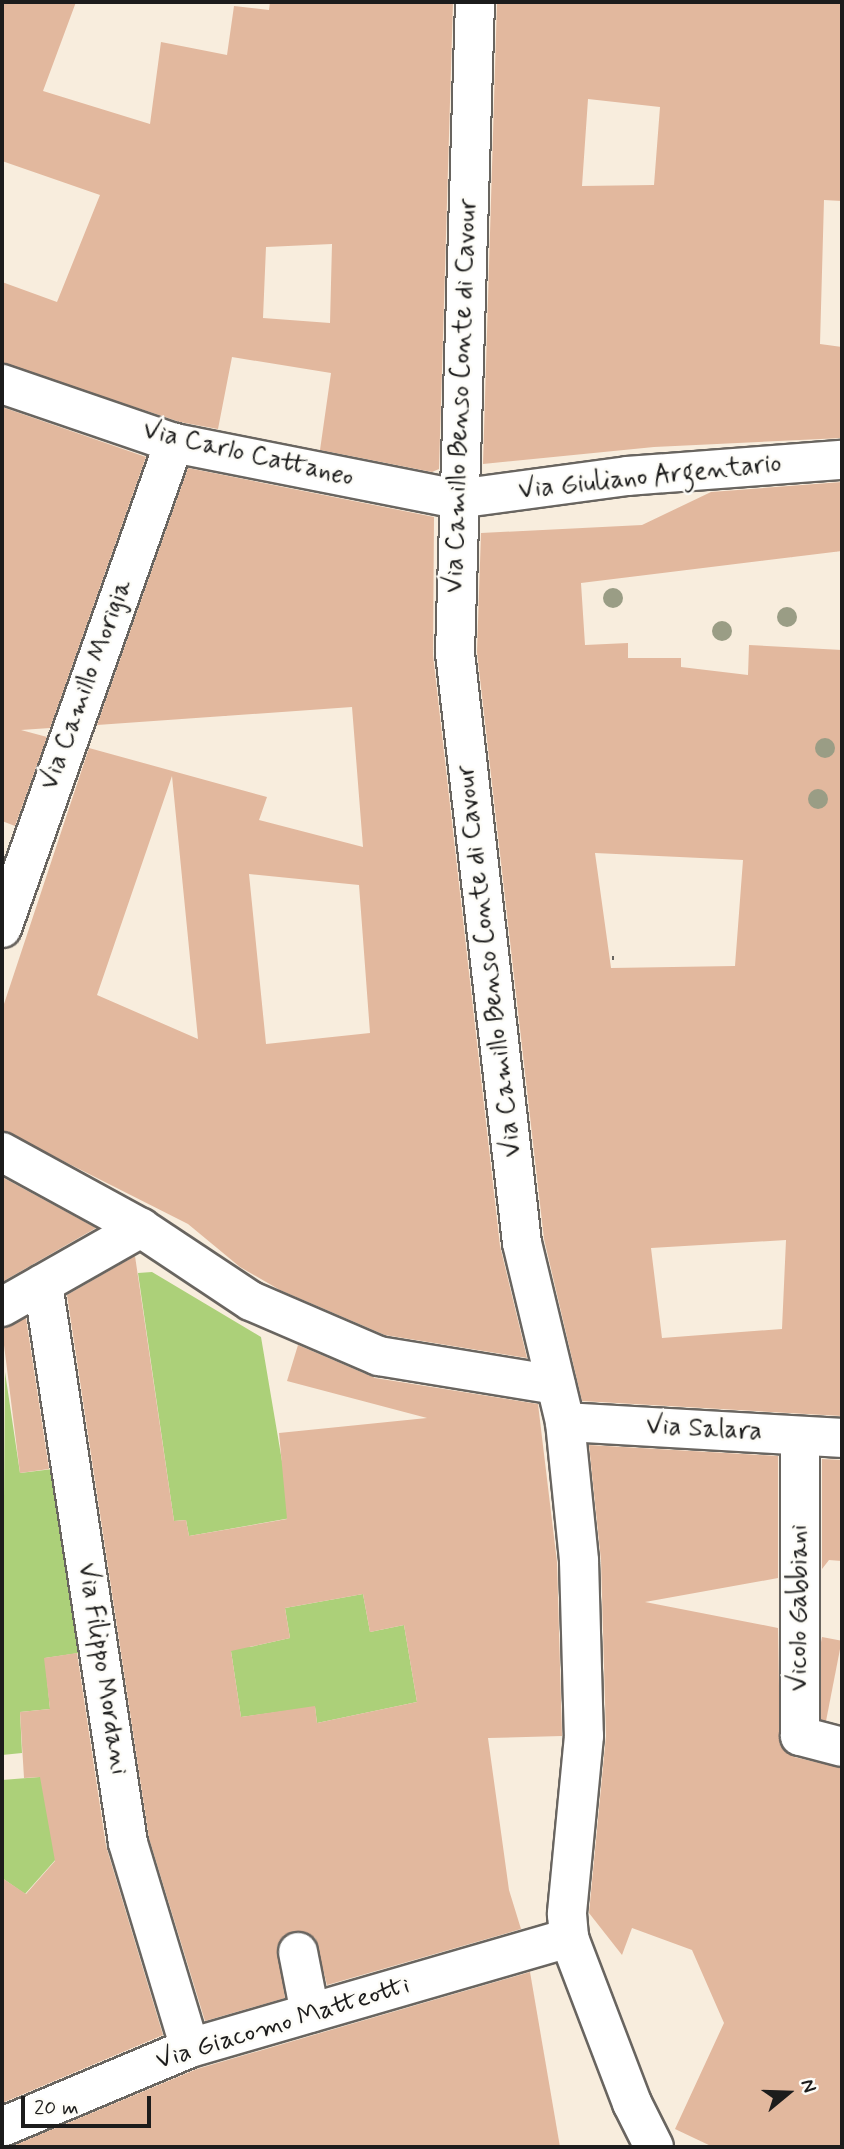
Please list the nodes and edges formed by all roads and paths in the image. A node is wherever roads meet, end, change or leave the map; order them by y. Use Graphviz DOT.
graph roads {
  1 [pos="475,2"];
  2 [pos="2,384"];
  3 [pos="174,443"];
  4 [pos="842,460"];
  5 [pos="457,499"];
  6 [pos="2,928"];
  7 [pos="612,958"];
  8 [pos="619,958"];
  9 [pos="2,1152"];
  10 [pos="141,1228"];
  11 [pos="43,1284"];
  12 [pos="2,1307"];
  13 [pos="556,1385"];
  14 [pos="565,1422"];
  15 [pos="800,1436"];
  16 [pos="842,1438"];
  17 [pos="842,1747"];
  18 [pos="568,1926"];
  19 [pos="298,1952"];
  20 [pos="310,2013"];
  21 [pos="190,2048"];
  22 [pos="2,2127"];
  23 [pos="654,2147"];
  1 -- 5 [label="street, Via Camillo Benso Conte di Cavour"];
  2 -- 3 [label="street, Via Carlo Cattaneo"];
  3 -- 5 [label="street, Via Carlo Cattaneo"];
  3 -- 6 [label="street, Via Camillo Morigia"];
  4 -- 5 [label="street, Via Giuliano Argentario"];
  5 -- 13 [label="street, Via Camillo Benso Conte di Cavour"];
  7 -- 8 [label="path"];
  9 -- 10 [label="street"];
  10 -- 11 [label="street"];
  10 -- 13 [label="street"];
  11 -- 12 [label="street"];
  11 -- 21 [label="street, Via Filippo Mordani"];
  13 -- 14 [label="street, Via Camillo Benso Conte di Cavour"];
  14 -- 15 [label="street, Via Salara"];
  14 -- 18 [label="street, Via Camillo Benso Conte di Cavour"];
  15 -- 16 [label="street, Via Salara"];
  15 -- 17 [label="street, Vicolo Gabbiani"];
  18 -- 20 [label="street, Via Giacomo Matteotti"];
  18 -- 23 [label="street"];
  19 -- 20 [label="street"];
  20 -- 21 [label="street, Via Giacomo Matteotti"];
  21 -- 22 [label="street, Via Giacomo Matteotti"];
}
